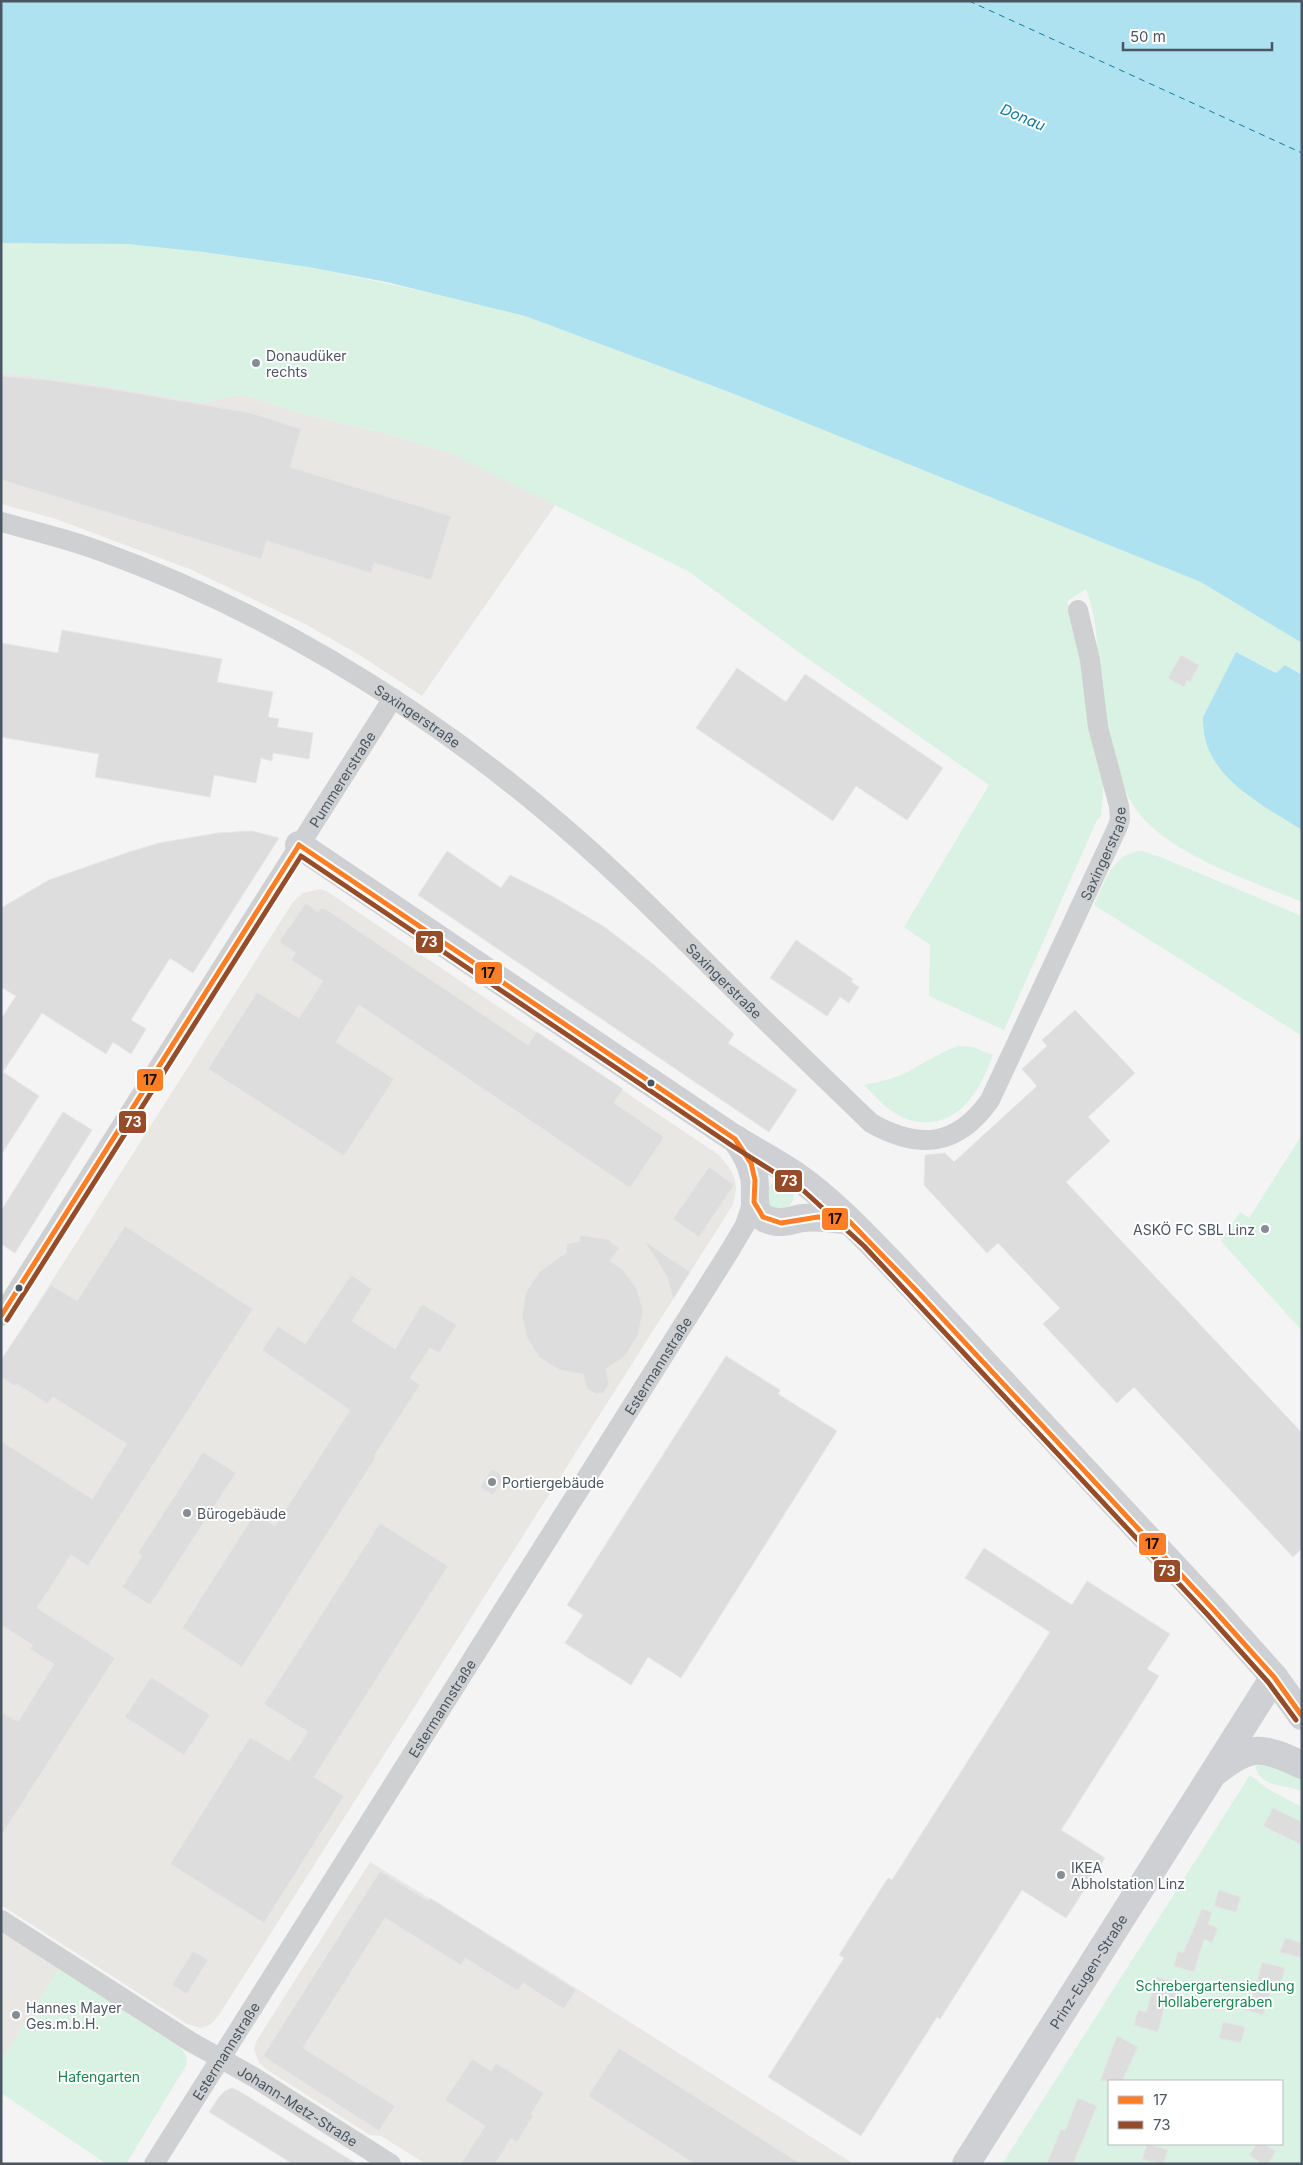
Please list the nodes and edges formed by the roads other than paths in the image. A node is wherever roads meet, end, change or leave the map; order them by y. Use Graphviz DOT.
graph roads {
  1 [pos="1,522"];
  2 [pos="1078,610"];
  3 [pos="393,698"];
  4 [pos="299,845"];
  5 [pos="735,1139"];
  6 [pos="793,1174"];
  7 [pos="754,1193"];
  8 [pos="849,1221"];
  9 [pos="785,1222"];
  10 [pos="729,1252"];
  11 [pos="1,1316"];
  12 [pos="1274,1677"];
  13 [pos="1302,1716"];
  14 [pos="1302,1765"];
  15 [pos="1209,1778"];
  16 [pos="1,1920"];
  17 [pos="221,2059"];
  18 [pos="154,2164"];
  19 [pos="391,2164"];
  20 [pos="966,2164"];
  1 -- 3 [label="street, Saxingerstraße"];
  2 -- 3 [label="street, Saxingerstraße"];
  3 -- 4 [label="street, Pummererstraße"];
  4 -- 5 [label="street"];
  4 -- 11 [label="street, Pummererstraße"];
  5 -- 6 [label="street"];
  5 -- 7 [label="street"];
  6 -- 7 [label="street"];
  6 -- 8 [label="street"];
  6 -- 9 [label="street"];
  7 -- 9 [label="street"];
  7 -- 10 [label="street, Estermannstraße"];
  8 -- 9 [label="street"];
  8 -- 12 [label="street"];
  9 -- 10 [label="street, Estermannstraße"];
  10 -- 17 [label="street, Estermannstraße"];
  12 -- 13 [label="street"];
  12 -- 15 [label="street, Prinz-Eugen-Straße"];
  14 -- 15 [label="street, Prinz-Eugen-Straße"];
  15 -- 20 [label="street, Prinz-Eugen-Straße"];
  16 -- 17 [label="street, Johann-Metz-Straße"];
  17 -- 18 [label="street, Estermannstraße"];
  17 -- 19 [label="street, Johann-Metz-Straße"];
}
